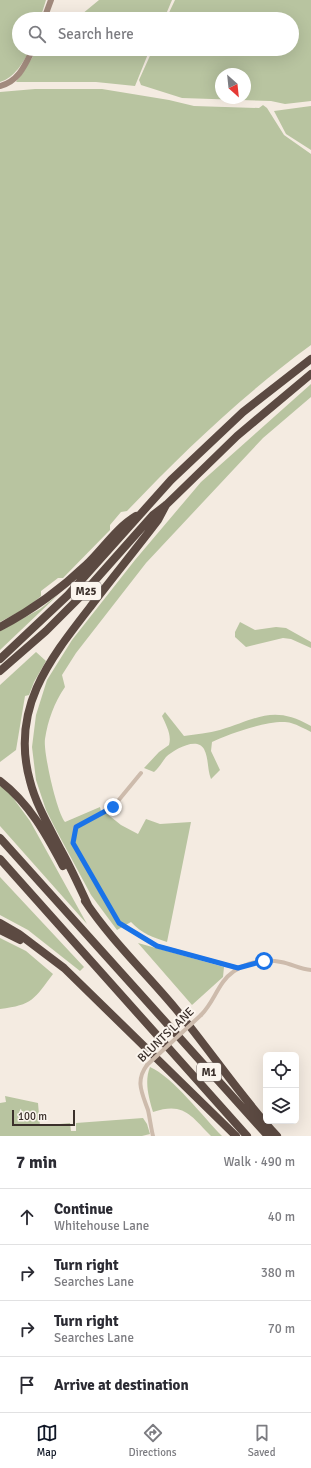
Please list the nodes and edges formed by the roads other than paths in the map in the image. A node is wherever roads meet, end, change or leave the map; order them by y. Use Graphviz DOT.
graph roads {
  1 [pos="51,0"];
  2 [pos="47,12"];
  3 [pos="30,56"];
  4 [pos="0,86"];
  5 [pos="311,359"];
  6 [pos="311,374"];
  7 [pos="166,505"];
  8 [pos="141,513"];
  9 [pos="0,627"];
  10 [pos="0,658"];
  11 [pos="0,671"];
  12 [pos="141,773"];
  13 [pos="0,781"];
  14 [pos="0,838"];
  15 [pos="0,859"];
  16 [pos="88,905"];
  17 [pos="0,923"];
  18 [pos="0,930"];
  19 [pos="52,958"];
  20 [pos="238,968"];
  21 [pos="311,970"];
  22 [pos="152,1136"];
  23 [pos="236,1136"];
  24 [pos="247,1136"];
  25 [pos="268,1136"];
  26 [pos="277,1136"];
  1 -- 2 [label="street"];
  3 -- 4 [label="street"];
  5 -- 8 [label="highway, M25"];
  6 -- 7 [label="highway, M25"];
  7 -- 11 [label="highway, M25"];
  7 -- 16 [label="highway"];
  8 -- 9 [label="highway"];
  8 -- 10 [label="highway, M25"];
  12 -- 20 [label="street"];
  13 -- 16 [label="highway"];
  14 -- 25 [label="highway, M1"];
  15 -- 24 [label="highway, M1"];
  16 -- 26 [label="highway"];
  17 -- 19 [label="highway"];
  18 -- 19 [label="highway"];
  19 -- 23 [label="highway"];
  20 -- 21 [label="street"];
  20 -- 22 [label="street, BLUNTS LANE, bridge"];
}
